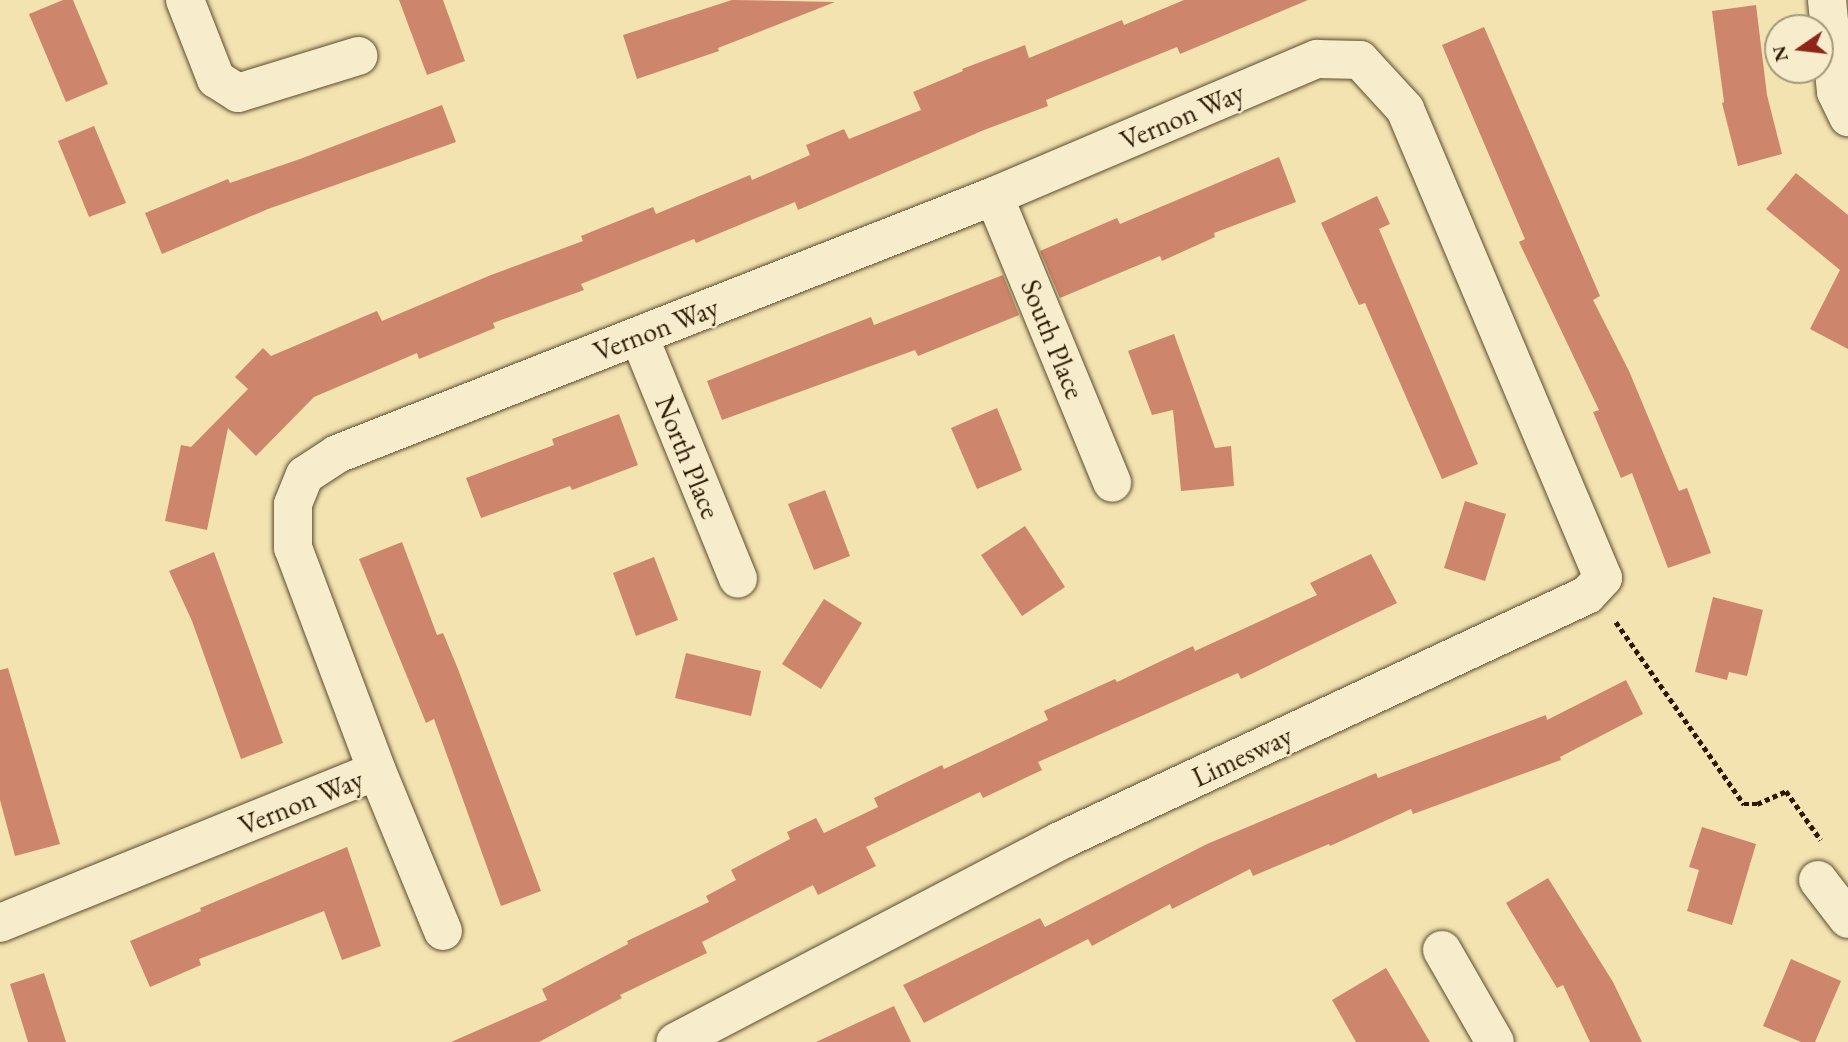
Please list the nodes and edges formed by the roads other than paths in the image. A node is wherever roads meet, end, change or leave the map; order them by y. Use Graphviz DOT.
graph roads {
  1 [pos="185,0"];
  2 [pos="1827,0"];
  3 [pos="358,56"];
  4 [pos="1848,117"];
  5 [pos="994,196"];
  6 [pos="639,336"];
  7 [pos="1112,482"];
  8 [pos="738,579"];
  9 [pos="1592,589"];
  10 [pos="377,771"];
  11 [pos="1818,880"];
  12 [pos="1848,919"];
  13 [pos="0,923"];
  14 [pos="443,931"];
  15 [pos="1442,950"];
  16 [pos="675,1042"];
  17 [pos="1495,1042"];
  1 -- 3 [label="street"];
  2 -- 4 [label="street"];
  5 -- 6 [label="street, Vernon Way"];
  5 -- 7 [label="street, South Place"];
  5 -- 9 [label="street, Vernon Way"];
  6 -- 8 [label="street, North Place"];
  6 -- 10 [label="street, Vernon Way"];
  9 -- 16 [label="street, Limesway"];
  10 -- 13 [label="street, Vernon Way"];
  10 -- 14 [label="street"];
  11 -- 12 [label="street"];
  15 -- 17 [label="street"];
}
